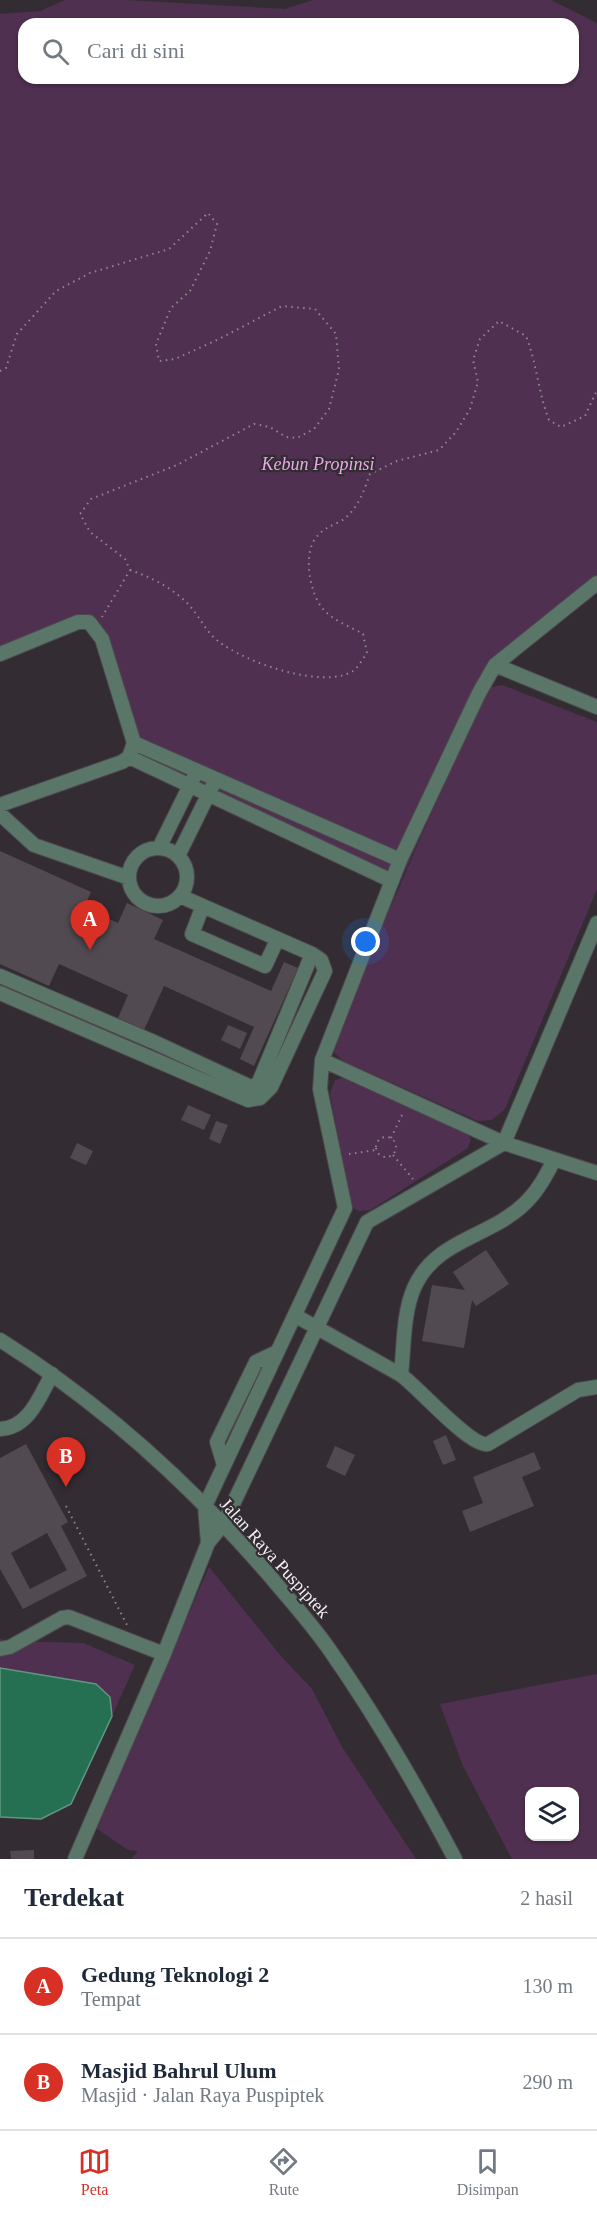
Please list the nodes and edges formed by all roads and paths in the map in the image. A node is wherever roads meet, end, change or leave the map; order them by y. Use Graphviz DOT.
graph roads {
  1 [pos="0,371"];
  2 [pos="597,390"];
  3 [pos="130,570"];
  4 [pos="597,583"];
  5 [pos="95,627"];
  6 [pos="0,654"];
  7 [pos="495,665"];
  8 [pos="597,707"];
  9 [pos="134,743"];
  10 [pos="129,757"];
  11 [pos="198,769"];
  12 [pos="217,778"];
  13 [pos="190,785"];
  14 [pos="209,794"];
  15 [pos="0,805"];
  16 [pos="0,814"];
  17 [pos="159,848"];
  18 [pos="178,856"];
  19 [pos="400,860"];
  20 [pos="129,878"];
  21 [pos="392,881"];
  22 [pos="180,896"];
  23 [pos="202,908"];
  24 [pos="597,925"];
  25 [pos="277,940"];
  26 [pos="0,976"];
  27 [pos="32,991"];
  28 [pos="0,993"];
  29 [pos="26,1005"];
  30 [pos="75,1010"];
  31 [pos="70,1024"];
  32 [pos="112,1024"];
  33 [pos="105,1038"];
  34 [pos="154,1042"];
  35 [pos="147,1057"];
  36 [pos="322,1060"];
  37 [pos="265,1085"];
  38 [pos="411,1100"];
  39 [pos="391,1138"];
  40 [pos="504,1143"];
  41 [pos="376,1150"];
  42 [pos="393,1155"];
  43 [pos="333,1157"];
  44 [pos="554,1160"];
  45 [pos="597,1173"];
  46 [pos="422,1190"];
  47 [pos="345,1208"];
  48 [pos="367,1222"];
  49 [pos="296,1316"];
  50 [pos="316,1327"];
  51 [pos="0,1340"];
  52 [pos="52,1374"];
  53 [pos="401,1375"];
  54 [pos="597,1387"];
  55 [pos="0,1429"];
  56 [pos="66,1506"];
  57 [pos="205,1506"];
  58 [pos="224,1523"];
  59 [pos="207,1543"];
  60 [pos="129,1640"];
  61 [pos="0,1649"];
  62 [pos="164,1654"];
  63 [pos="75,1859"];
  64 [pos="455,1859"];
  1 -- 3 [label="path"];
  2 -- 3 [label="path"];
  3 -- 5 [label="path"];
  4 -- 7 [label="street"];
  5 -- 6 [label="street"];
  5 -- 9 [label="street"];
  7 -- 8 [label="street"];
  7 -- 19 [label="street"];
  9 -- 10 [label="street"];
  9 -- 11 [label="street"];
  10 -- 13 [label="street"];
  10 -- 15 [label="street"];
  11 -- 12 [label="street"];
  11 -- 13 [label="street"];
  12 -- 14 [label="street"];
  12 -- 19 [label="street"];
  13 -- 14 [label="street"];
  13 -- 17 [label="street"];
  14 -- 18 [label="street"];
  14 -- 21 [label="street"];
  16 -- 20 [label="street"];
  17 -- 18 [label="street"];
  17 -- 20 [label="street"];
  18 -- 22 [label="street"];
  19 -- 21 [label="street"];
  20 -- 22 [label="street"];
  21 -- 36 [label="street"];
  22 -- 23 [label="street"];
  23 -- 25 [label="street"];
  23 -- 25 [label="street"];
  24 -- 40 [label="street"];
  25 -- 37 [label="street"];
  26 -- 27 [label="street"];
  27 -- 29 [label="street"];
  27 -- 30 [label="street"];
  28 -- 29 [label="street"];
  29 -- 31 [label="street"];
  30 -- 31 [label="street"];
  30 -- 32 [label="street"];
  31 -- 33 [label="street"];
  32 -- 33 [label="street"];
  32 -- 34 [label="street"];
  33 -- 35 [label="street"];
  34 -- 35 [label="street"];
  34 -- 37 [label="street"];
  35 -- 37 [label="street"];
  36 -- 38 [label="street"];
  36 -- 43 [label="street"];
  38 -- 39 [label="path"];
  38 -- 40 [label="street"];
  39 -- 41 [label="path"];
  39 -- 42 [label="path"];
  40 -- 44 [label="street"];
  40 -- 46 [label="street"];
  41 -- 42 [label="path"];
  41 -- 43 [label="path"];
  42 -- 46 [label="path"];
  43 -- 47 [label="street"];
  44 -- 45 [label="street"];
  44 -- 53 [label="street"];
  46 -- 48 [label="street"];
  47 -- 48 [label="street"];
  47 -- 49 [label="street"];
  48 -- 50 [label="street"];
  49 -- 50 [label="street"];
  49 -- 57 [label="street"];
  50 -- 53 [label="street"];
  50 -- 58 [label="street"];
  51 -- 52 [label="street, Jalan Raya Puspiptek"];
  52 -- 55 [label="street"];
  52 -- 57 [label="street, Jalan Raya Puspiptek"];
  53 -- 54 [label="street"];
  56 -- 60 [label="path"];
  57 -- 58 [label="street, Jalan Raya Puspiptek"];
  57 -- 59 [label="street"];
  58 -- 59 [label="street"];
  58 -- 64 [label="street, Jalan Raya Puspiptek"];
  59 -- 62 [label="street"];
  60 -- 61 [label="street"];
  60 -- 62 [label="street"];
  62 -- 63 [label="street"];
}
